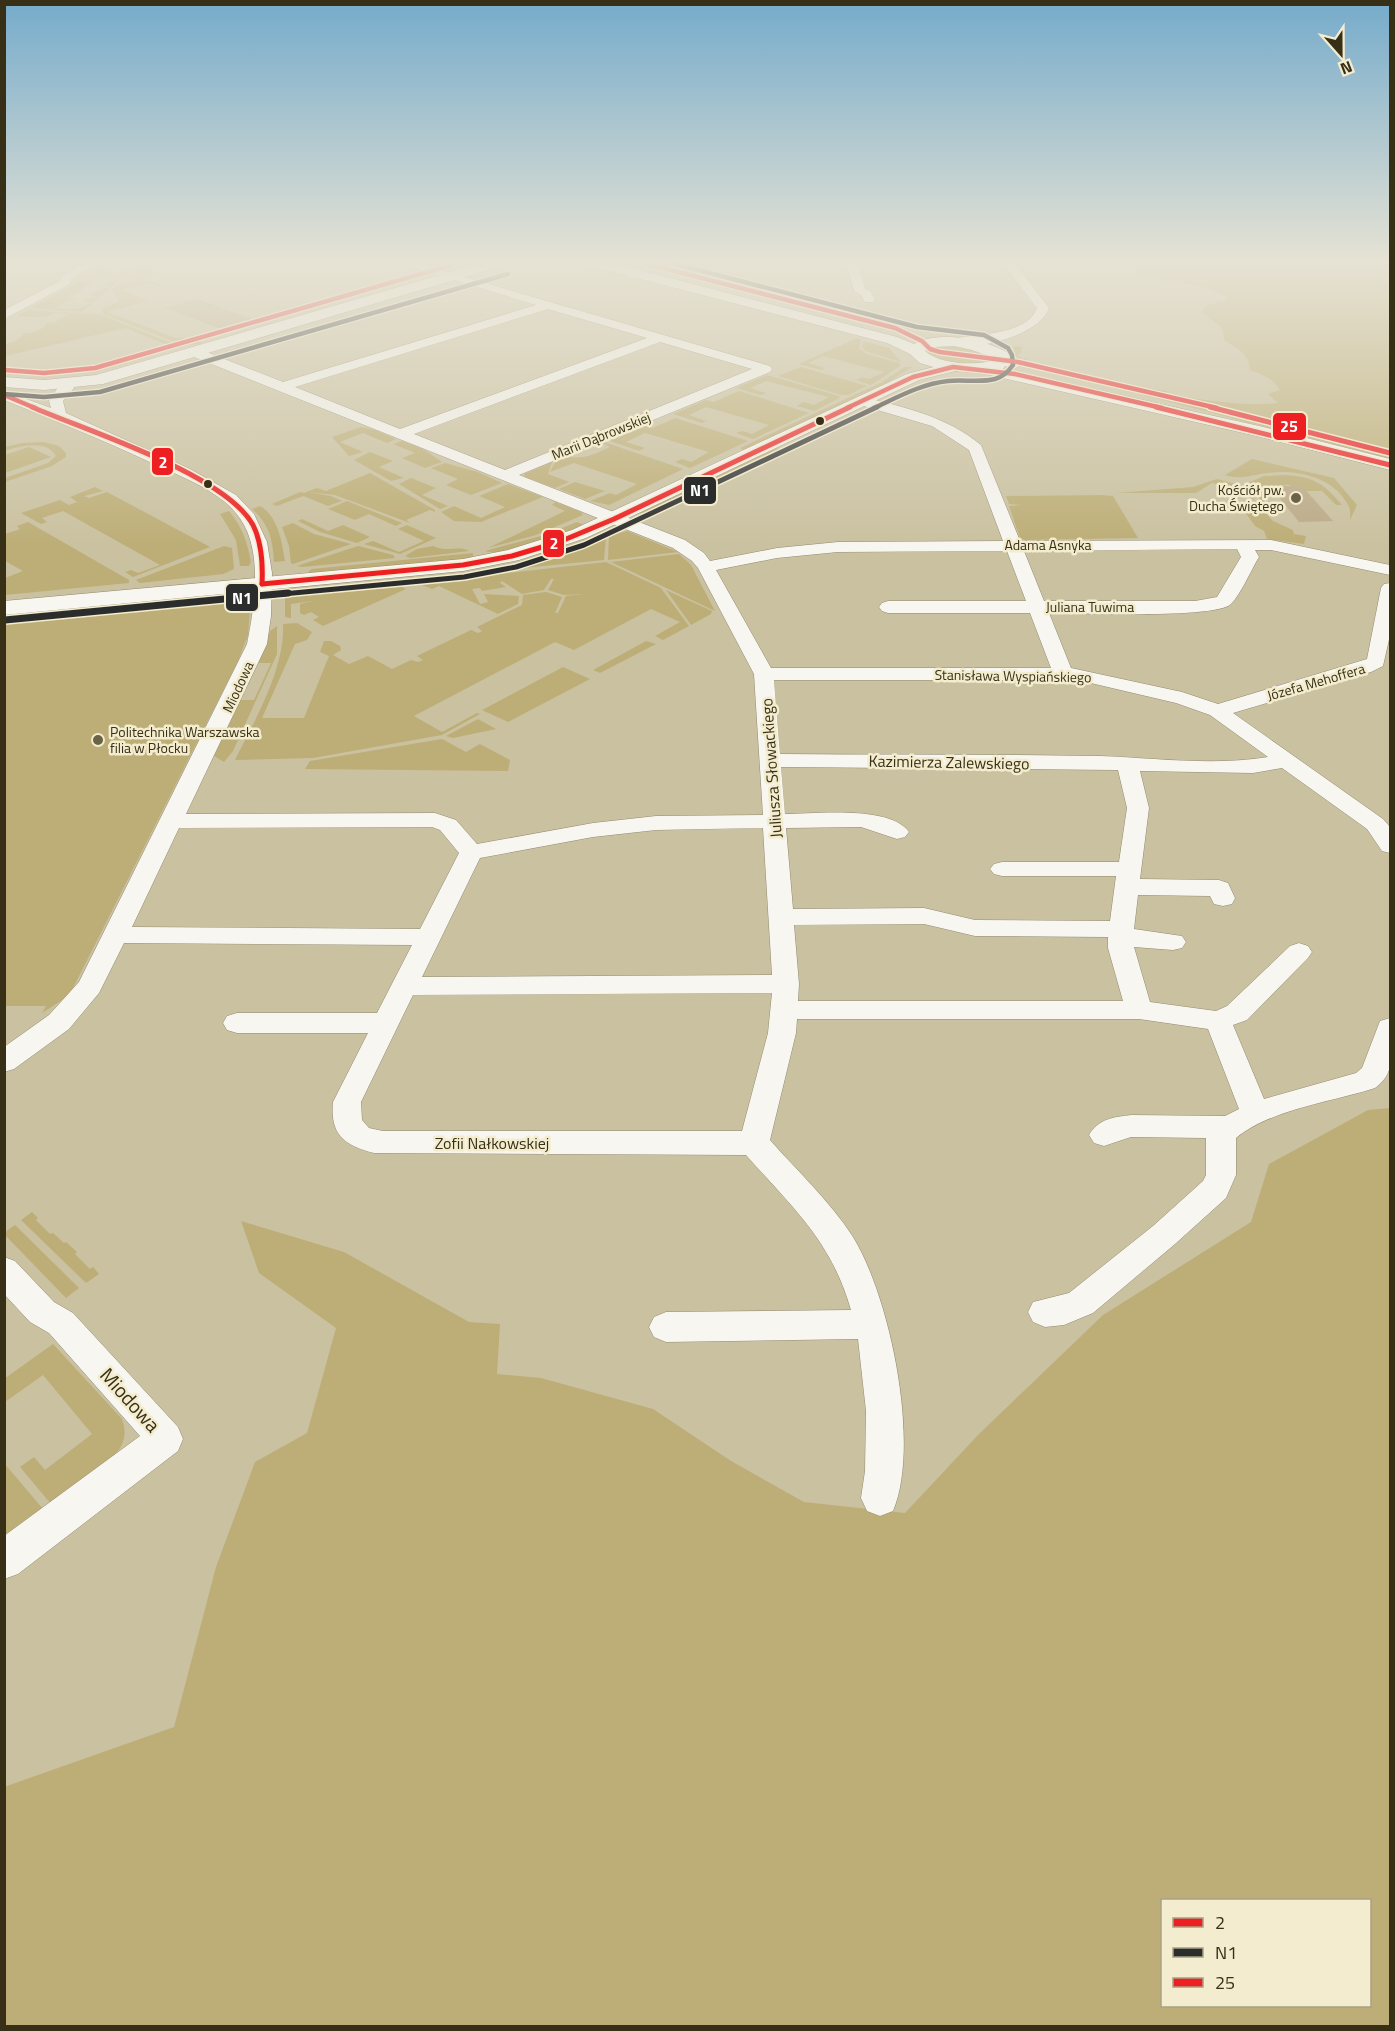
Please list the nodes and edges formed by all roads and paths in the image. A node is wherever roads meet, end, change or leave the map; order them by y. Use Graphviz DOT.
graph roads {
  1 [pos="177,357"];
  2 [pos="206,357"];
  3 [pos="380,357"];
  4 [pos="609,357"];
  5 [pos="723,357"];
  6 [pos="919,357"];
  7 [pos="925,357"];
  8 [pos="1001,357"];
  9 [pos="953,367"];
  10 [pos="983,369"];
  11 [pos="913,377"];
  12 [pos="67,384"];
  13 [pos="6,386"];
  14 [pos="282,387"];
  15 [pos="862,401"];
  16 [pos="34,408"];
  17 [pos="74,422"];
  18 [pos="1259,431"];
  19 [pos="402,434"];
  20 [pos="1390,465"];
  21 [pos="504,476"];
  22 [pos="614,519"];
  23 [pos="1243,544"];
  24 [pos="1012,545"];
  25 [pos="706,567"];
  26 [pos="1390,570"];
  27 [pos="262,584"];
  28 [pos="1390,588"];
  29 [pos="888,607"];
  30 [pos="1037,607"];
  31 [pos="4,608"];
  32 [pos="764,674"];
  33 [pos="1063,674"];
  34 [pos="1217,711"];
  35 [pos="770,760"];
  36 [pos="1285,761"];
  37 [pos="1127,764"];
  38 [pos="172,820"];
  39 [pos="774,822"];
  40 [pos="897,832"];
  41 [pos="1390,846"];
  42 [pos="471,852"];
  43 [pos="1002,868"];
  44 [pos="1127,878"];
  45 [pos="1223,898"];
  46 [pos="783,917"];
  47 [pos="1121,934"];
  48 [pos="117,935"];
  49 [pos="430,937"];
  50 [pos="1173,942"];
  51 [pos="1299,952"];
  52 [pos="405,986"];
  53 [pos="786,997"];
  54 [pos="1139,1010"];
  55 [pos="1218,1022"];
  56 [pos="237,1023"];
  57 [pos="387,1023"];
  58 [pos="1390,1028"];
  59 [pos="4,1062"];
  60 [pos="1255,1113"];
  61 [pos="1227,1127"];
  62 [pos="1104,1135"];
  63 [pos="754,1143"];
  64 [pos="4,1271"];
  65 [pos="1045,1312"];
  66 [pos="871,1324"];
  67 [pos="666,1327"];
  68 [pos="880,1498"];
  69 [pos="4,1560"];
  1 -- 12 [label="main road"];
  2 -- 14 [label="street, Juliusza Słowackiego"];
  3 -- 14 [label="street"];
  4 -- 19 [label="street"];
  5 -- 21 [label="street, Marii Dąbrowskiej"];
  6 -- 11 [label="main road"];
  7 -- 9 [label="main road"];
  8 -- 10 [label="main road"];
  8 -- 18 [label="main road"];
  9 -- 10 [label="main road"];
  9 -- 11 [label="main road"];
  10 -- 18 [label="main road"];
  11 -- 15 [label="main road"];
  12 -- 13 [label="main road"];
  12 -- 16 [label="street"];
  12 -- 17 [label="street"];
  13 -- 16 [label="street, Miodowa"];
  14 -- 19 [label="street, Juliusza Słowackiego"];
  15 -- 22 [label="main road"];
  15 -- 24 [label="street"];
  16 -- 17 [label="street, Miodowa"];
  17 -- 27 [label="street, Miodowa"];
  18 -- 20 [label="main road"];
  19 -- 21 [label="street, Juliusza Słowackiego"];
  21 -- 22 [label="street, Juliusza Słowackiego"];
  22 -- 25 [label="street, Juliusza Słowackiego"];
  22 -- 27 [label="main road"];
  23 -- 24 [label="street, Adama Asnyka"];
  23 -- 26 [label="street, Adama Asnyka"];
  23 -- 30 [label="street, Juliana Tuwima"];
  24 -- 25 [label="street, Adama Asnyka"];
  24 -- 30 [label="street"];
  25 -- 32 [label="street, Juliusza Słowackiego"];
  27 -- 31 [label="main road"];
  27 -- 38 [label="street, Miodowa"];
  28 -- 34 [label="street, Józefa Mehoffera"];
  29 -- 30 [label="street, Juliana Tuwima"];
  30 -- 33 [label="street"];
  32 -- 33 [label="street, Stanisława Wyspiańskiego"];
  32 -- 35 [label="street, Juliusza Słowackiego"];
  33 -- 34 [label="street, Stanisława Wyspiańskiego"];
  34 -- 36 [label="street, Stanisława Wyspiańskiego"];
  35 -- 37 [label="street, Kazimierza Zalewskiego"];
  35 -- 39 [label="street, Juliusza Słowackiego"];
  36 -- 37 [label="street, Kazimierza Zalewskiego"];
  36 -- 41 [label="street, Stanisława Wyspiańskiego"];
  37 -- 44 [label="street"];
  38 -- 42 [label="street"];
  38 -- 48 [label="street, Miodowa"];
  39 -- 40 [label="street"];
  39 -- 42 [label="street"];
  39 -- 46 [label="street, Juliusza Słowackiego"];
  42 -- 49 [label="street, Zofii Nałkowskiej"];
  43 -- 44 [label="street"];
  44 -- 45 [label="street"];
  44 -- 47 [label="street"];
  46 -- 47 [label="street"];
  46 -- 53 [label="street, Juliusza Słowackiego"];
  47 -- 50 [label="street"];
  47 -- 54 [label="street"];
  48 -- 49 [label="street"];
  48 -- 59 [label="street, Miodowa"];
  49 -- 52 [label="street, Zofii Nałkowskiej"];
  51 -- 55 [label="street"];
  52 -- 53 [label="street"];
  52 -- 57 [label="street, Zofii Nałkowskiej"];
  53 -- 54 [label="street"];
  53 -- 63 [label="street, Juliusza Słowackiego"];
  54 -- 55 [label="street"];
  55 -- 60 [label="street"];
  56 -- 57 [label="street"];
  57 -- 63 [label="street, Zofii Nałkowskiej"];
  58 -- 60 [label="street"];
  60 -- 61 [label="street"];
  61 -- 62 [label="street"];
  61 -- 65 [label="street"];
  63 -- 66 [label="street"];
  64 -- 69 [label="street, Miodowa"];
  66 -- 67 [label="street"];
  66 -- 68 [label="street"];
}
